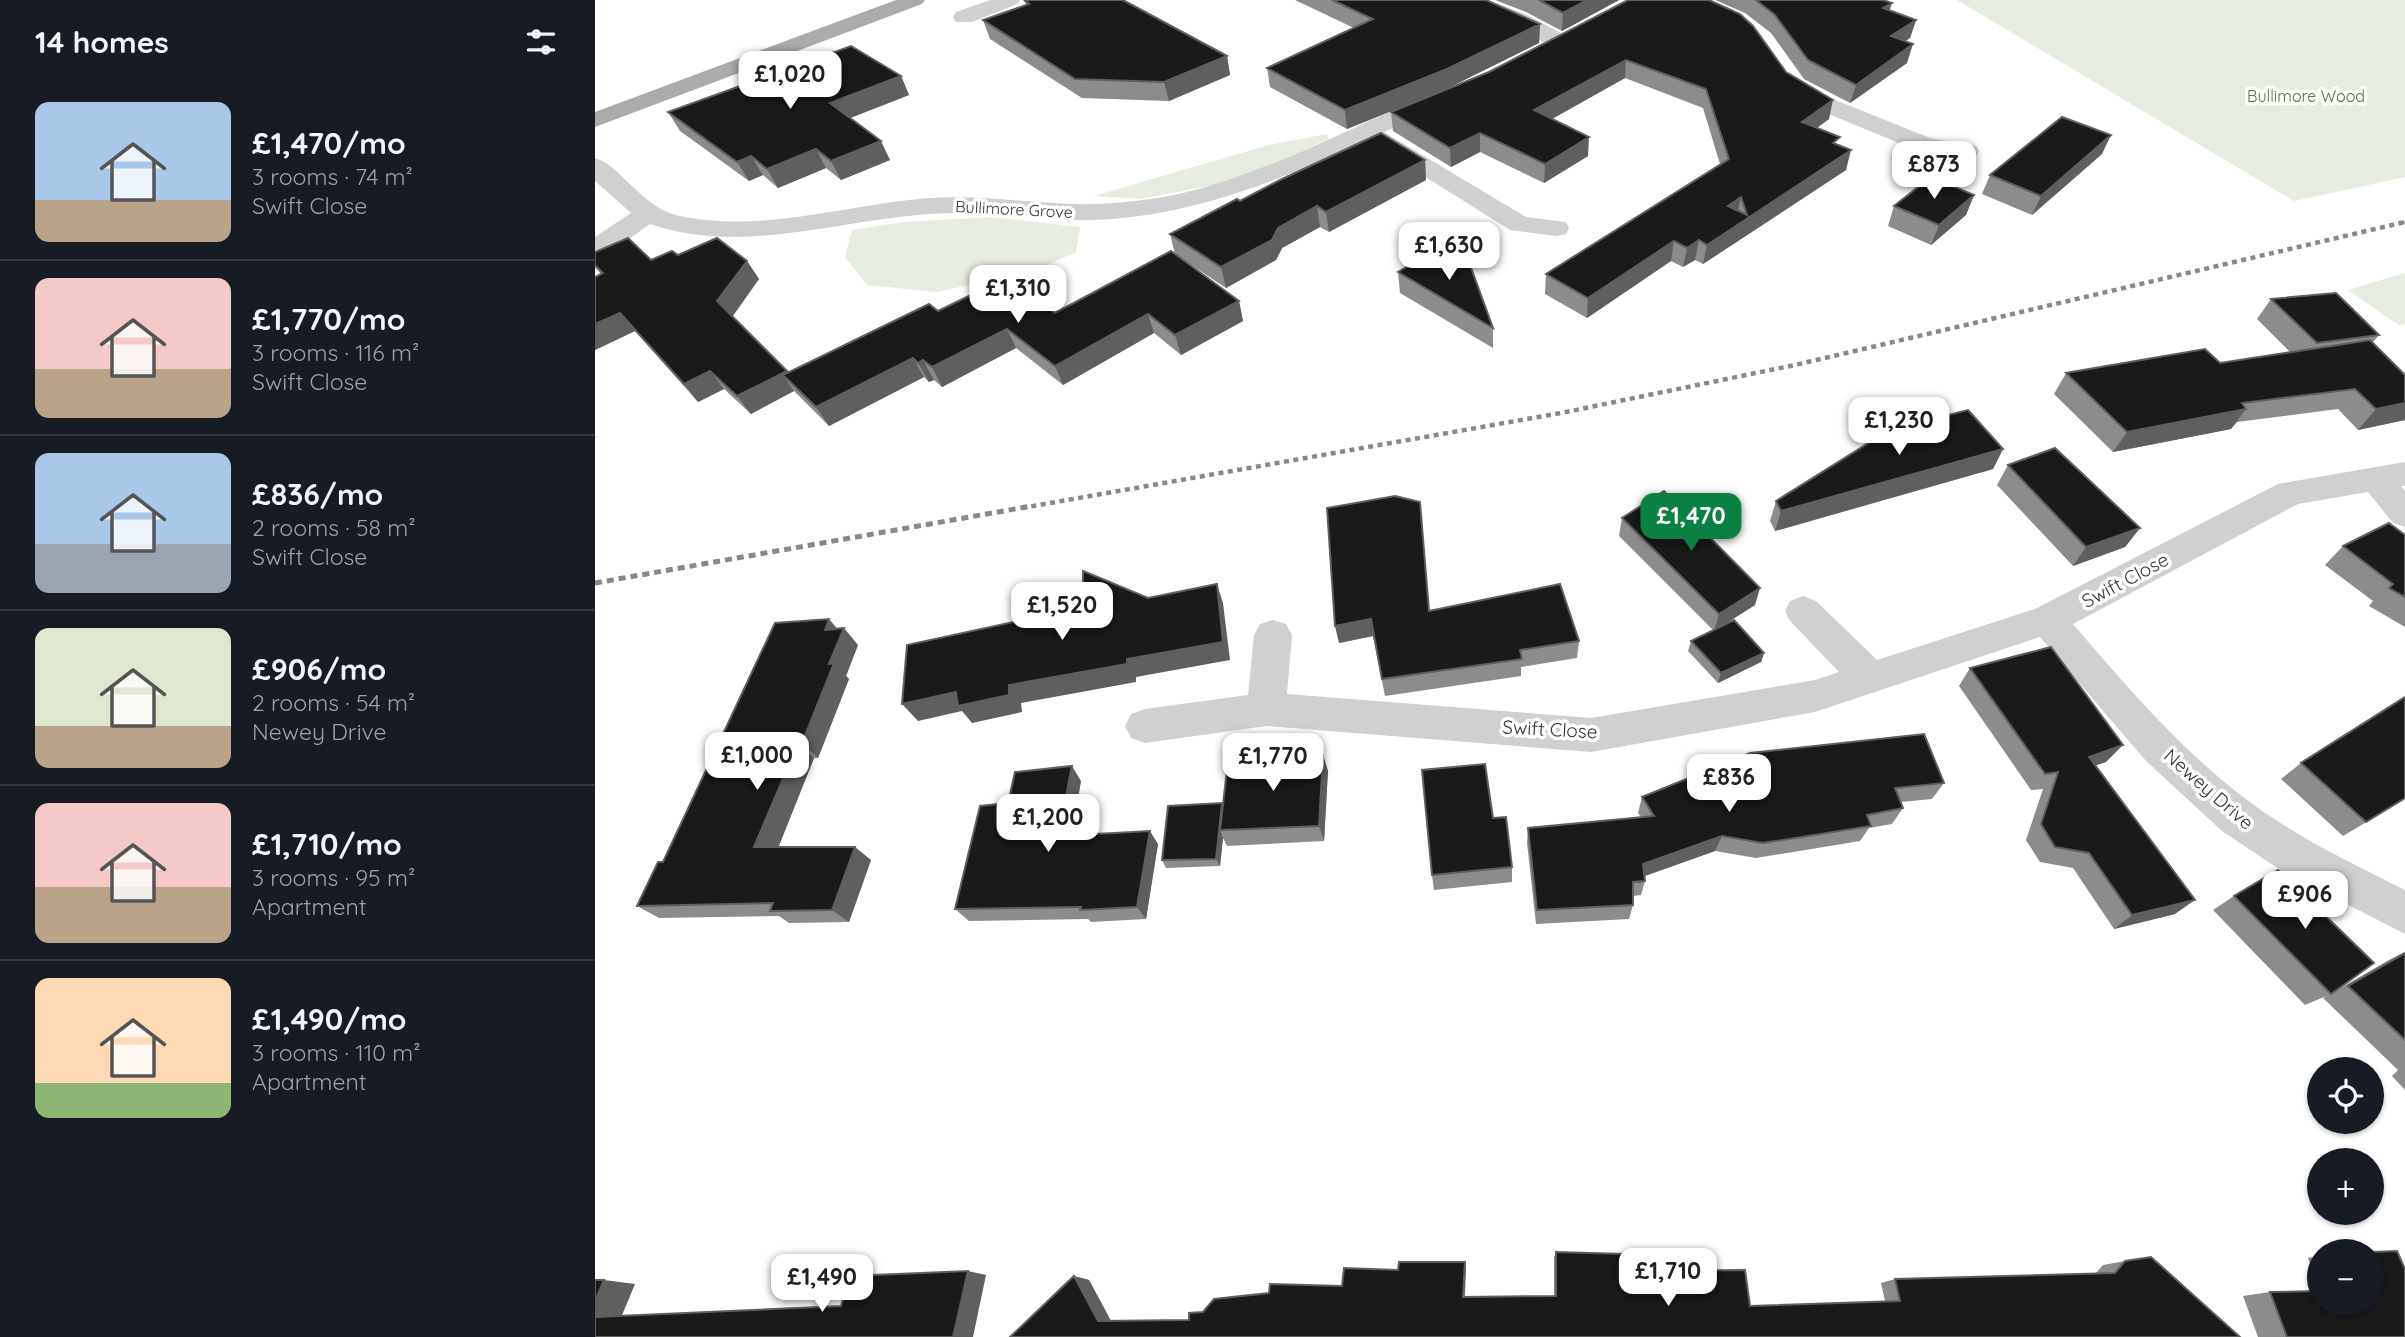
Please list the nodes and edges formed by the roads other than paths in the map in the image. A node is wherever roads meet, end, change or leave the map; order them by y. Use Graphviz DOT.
graph roads {
  1 [pos="915,0"];
  2 [pos="1010,0"];
  3 [pos="1469,0"];
  4 [pos="964,18"];
  5 [pos="1585,31"];
  6 [pos="1562,43"];
  7 [pos="1773,60"];
  8 [pos="1501,73"];
  9 [pos="1465,91"];
  10 [pos="595,120"];
  11 [pos="1369,130"];
  12 [pos="1925,145"];
  13 [pos="1967,150"];
  14 [pos="1902,158"];
  15 [pos="595,166"];
  16 [pos="649,213"];
  17 [pos="1519,224"];
  18 [pos="1556,228"];
  19 [pos="1484,236"];
  20 [pos="595,250"];
  21 [pos="2391,477"];
  22 [pos="2405,514"];
  23 [pos="1803,611"];
  24 [pos="2048,620"];
  25 [pos="1273,635"];
  26 [pos="1871,679"];
  27 [pos="1266,709"];
  28 [pos="1145,726"];
  29 [pos="2405,913"];
  1 -- 10 [label="main road"];
  2 -- 4 [label="street"];
  3 -- 6 [label="street"];
  5 -- 6 [label="street"];
  6 -- 8 [label="street"];
  7 -- 12 [label="street"];
  9 -- 11 [label="street, Bullimore Grove"];
  11 -- 16 [label="street, Bullimore Grove"];
  11 -- 17 [label="street"];
  12 -- 13 [label="street"];
  12 -- 14 [label="street"];
  15 -- 16 [label="street, Bullimore Grove"];
  16 -- 20 [label="street"];
  17 -- 18 [label="street"];
  17 -- 19 [label="street"];
  21 -- 22 [label="street, Swift Close"];
  21 -- 24 [label="street, Swift Close"];
  23 -- 26 [label="street"];
  24 -- 26 [label="street, Swift Close"];
  24 -- 29 [label="street, Newey Drive"];
  25 -- 27 [label="street"];
  26 -- 27 [label="street, Swift Close"];
  27 -- 28 [label="street, Swift Close"];
}
